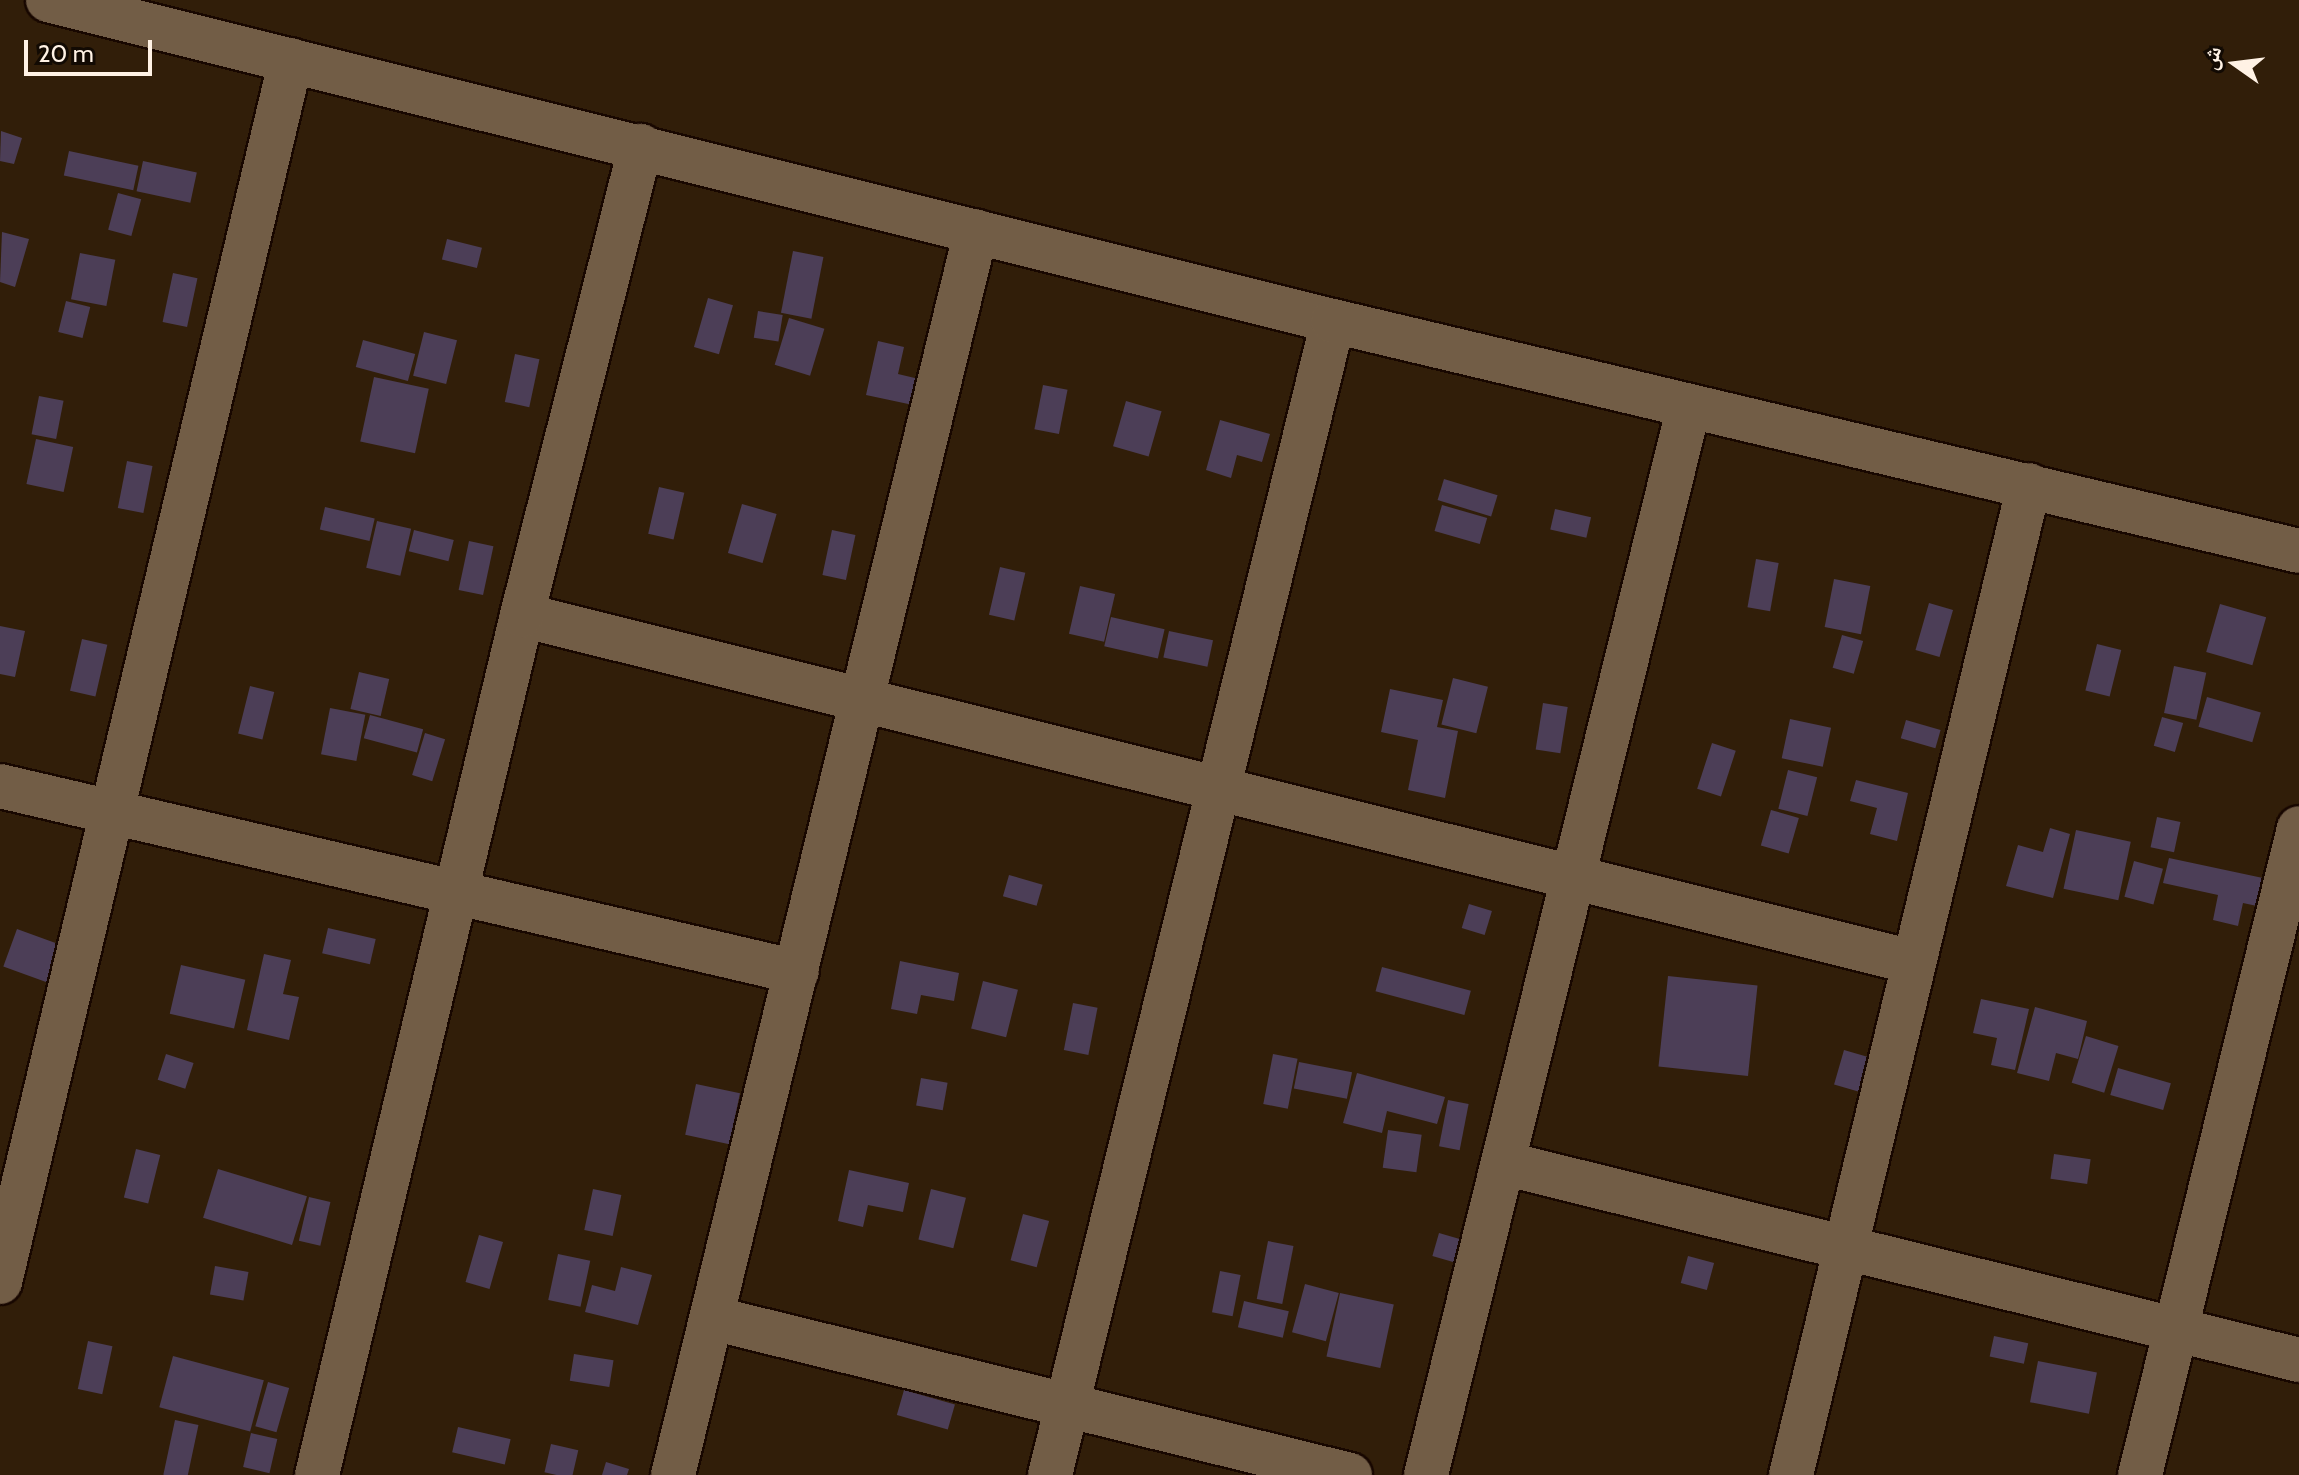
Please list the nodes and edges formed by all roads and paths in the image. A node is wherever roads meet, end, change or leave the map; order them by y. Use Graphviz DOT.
graph roads {
  1 [pos="48,0"];
  2 [pos="291,60"];
  3 [pos="641,146"];
  4 [pos="976,231"];
  5 [pos="1333,321"];
  6 [pos="1689,406"];
  7 [pos="2029,485"];
  8 [pos="2299,551"];
  9 [pos="522,615"];
  10 [pos="863,701"];
  11 [pos="0,786"];
  12 [pos="1219,789"];
  13 [pos="113,812"];
  14 [pos="2299,828"];
  15 [pos="1574,878"];
  16 [pos="460,893"];
  17 [pos="1913,962"];
  18 [pos="797,972"];
  19 [pos="1503,1163"];
  20 [pos="1846,1248"];
  21 [pos="0,1282"];
  22 [pos="712,1318"];
  23 [pos="2176,1330"];
  24 [pos="2299,1360"];
  25 [pos="1067,1405"];
  26 [pos="317,1475"];
  27 [pos="673,1475"];
  28 [pos="1050,1475"];
  29 [pos="1350,1475"];
  30 [pos="1426,1475"];
  31 [pos="1791,1475"];
  32 [pos="2140,1475"];
  1 -- 2 [label="street"];
  2 -- 3 [label="street"];
  2 -- 13 [label="street"];
  3 -- 4 [label="street"];
  3 -- 9 [label="street"];
  4 -- 5 [label="street"];
  4 -- 10 [label="street"];
  5 -- 6 [label="street"];
  5 -- 12 [label="street"];
  6 -- 7 [label="street"];
  6 -- 15 [label="street"];
  7 -- 8 [label="street"];
  7 -- 17 [label="street"];
  9 -- 10 [label="street"];
  9 -- 16 [label="street"];
  10 -- 12 [label="street"];
  10 -- 18 [label="street"];
  11 -- 13 [label="street"];
  12 -- 15 [label="street"];
  12 -- 25 [label="street"];
  13 -- 16 [label="street"];
  13 -- 21 [label="street"];
  14 -- 23 [label="street"];
  15 -- 17 [label="street"];
  15 -- 19 [label="street"];
  16 -- 18 [label="street"];
  16 -- 26 [label="street"];
  17 -- 20 [label="street"];
  18 -- 22 [label="street"];
  19 -- 20 [label="street"];
  19 -- 30 [label="street"];
  20 -- 23 [label="street"];
  20 -- 31 [label="street"];
  22 -- 25 [label="street"];
  22 -- 27 [label="street"];
  23 -- 24 [label="street"];
  23 -- 32 [label="street"];
  25 -- 28 [label="street"];
  25 -- 29 [label="street"];
}
